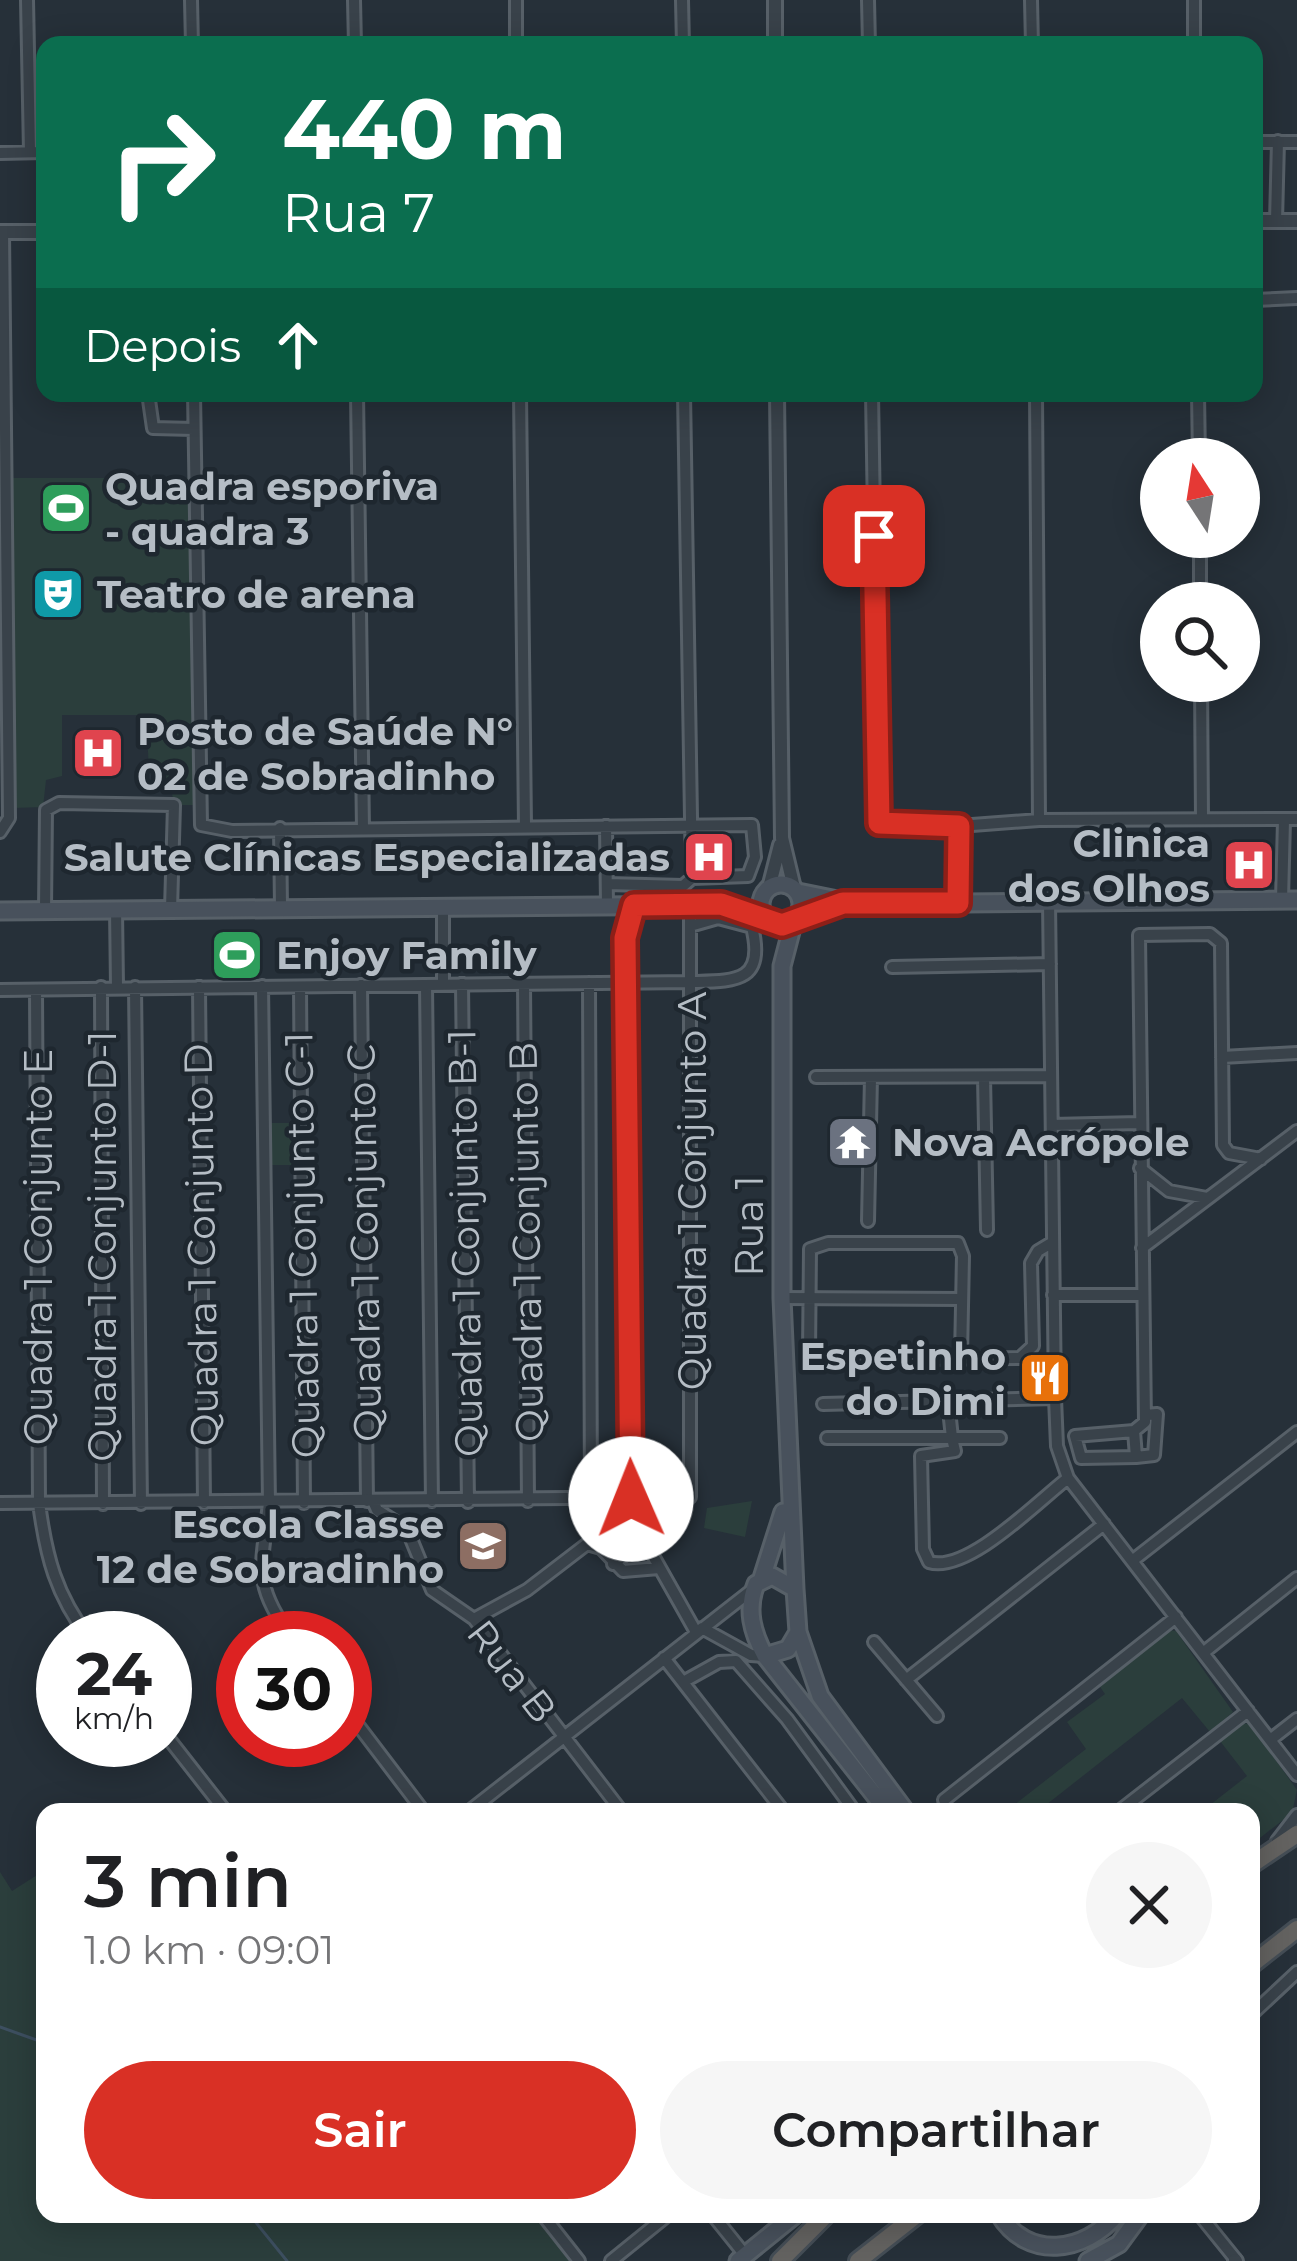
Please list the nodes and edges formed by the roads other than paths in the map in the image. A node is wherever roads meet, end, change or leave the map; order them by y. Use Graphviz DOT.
graph roads {
  1 [pos="27,0"];
  2 [pos="191,0"];
  3 [pos="354,0"];
  4 [pos="516,0"];
  5 [pos="682,0"];
  6 [pos="775,0"];
  7 [pos="868,0"];
  8 [pos="1031,0"];
  9 [pos="1194,0"];
  10 [pos="192,36"];
  11 [pos="355,36"];
  12 [pos="516,36"];
  13 [pos="683,36"];
  14 [pos="775,36"];
  15 [pos="869,36"];
  16 [pos="1031,36"];
  17 [pos="1194,36"];
  18 [pos="1263,142"];
  19 [pos="1278,142"];
  20 [pos="1297,142"];
  21 [pos="30,152"];
  22 [pos="36,152"];
  23 [pos="0,153"];
  24 [pos="1297,220"];
  25 [pos="1263,221"];
  26 [pos="1276,221"];
  27 [pos="2,232"];
  28 [pos="36,232"];
  29 [pos="1297,298"];
  30 [pos="1263,300"];
  31 [pos="2,311"];
  32 [pos="149,402"];
  33 [pos="194,402"];
  34 [pos="357,402"];
  35 [pos="520,402"];
  36 [pos="684,402"];
  37 [pos="777,402"];
  38 [pos="872,402"];
  39 [pos="1036,402"];
  40 [pos="1198,402"];
  41 [pos="194,429"];
  42 [pos="1199,438"];
  43 [pos="1201,702"];
  44 [pos="1202,818"];
  45 [pos="1290,819"];
  46 [pos="1039,820"];
  47 [pos="690,825"];
  48 [pos="526,826"];
  49 [pos="606,826"];
  50 [pos="959,826"];
  51 [pos="280,829"];
  52 [pos="363,829"];
  53 [pos="0,832"];
  54 [pos="782,838"];
  55 [pos="692,878"];
  56 [pos="607,884"];
  57 [pos="767,890"];
  58 [pos="796,890"];
  59 [pos="1290,900"];
  60 [pos="1049,901"];
  61 [pos="843,903"];
  62 [pos="958,903"];
  63 [pos="443,904"];
  64 [pos="721,904"];
  65 [pos="607,905"];
  66 [pos="634,905"];
  67 [pos="690,905"];
  68 [pos="281,907"];
  69 [pos="171,908"];
  70 [pos="116,909"];
  71 [pos="45,910"];
  72 [pos="0,911"];
  73 [pos="766,918"];
  74 [pos="796,918"];
  75 [pos="690,926"];
  76 [pos="1050,964"];
  77 [pos="782,967"];
  78 [pos="892,967"];
  79 [pos="625,982"];
  80 [pos="691,982"];
  81 [pos="524,983"];
  82 [pos="589,983"];
  83 [pos="443,984"];
  84 [pos="462,984"];
  85 [pos="361,985"];
  86 [pos="426,985"];
  87 [pos="262,986"];
  88 [pos="101,987"];
  89 [pos="117,987"];
  90 [pos="135,987"];
  91 [pos="199,987"];
  92 [pos="300,987"];
  93 [pos="36,990"];
  94 [pos="0,991"];
  95 [pos="1297,1053"];
  96 [pos="1222,1057"];
  97 [pos="1051,1076"];
  98 [pos="816,1077"];
  99 [pos="872,1077"];
  100 [pos="984,1077"];
  101 [pos="1139,1123"];
  102 [pos="1052,1125"];
  103 [pos="1297,1131"];
  104 [pos="1261,1159"];
  105 [pos="1140,1168"];
  106 [pos="1210,1198"];
  107 [pos="868,1221"];
  108 [pos="987,1230"];
  109 [pos="1053,1242"];
  110 [pos="1142,1249"];
  111 [pos="1054,1295"];
  112 [pos="1143,1295"];
  113 [pos="782,1298"];
  114 [pos="962,1299"];
  115 [pos="807,1301"];
  116 [pos="961,1357"];
  117 [pos="1055,1398"];
  118 [pos="948,1400"];
  119 [pos="824,1404"];
  120 [pos="1145,1414"];
  121 [pos="1134,1431"];
  122 [pos="1297,1432"];
  123 [pos="826,1438"];
  124 [pos="952,1438"];
  125 [pos="1000,1438"];
  126 [pos="1136,1457"];
  127 [pos="1068,1478"];
  128 [pos="787,1485"];
  129 [pos="626,1499"];
  130 [pos="591,1500"];
  131 [pos="432,1501"];
  132 [pos="528,1501"];
  133 [pos="370,1502"];
  134 [pos="468,1502"];
  135 [pos="0,1503"];
  136 [pos="39,1503"];
  137 [pos="204,1503"];
  138 [pos="269,1503"];
  139 [pos="104,1504"];
  140 [pos="141,1504"];
  141 [pos="304,1504"];
  142 [pos="1104,1524"];
  143 [pos="644,1540"];
  144 [pos="1132,1561"];
  145 [pos="614,1564"];
  146 [pos="658,1568"];
  147 [pos="1297,1578"];
  148 [pos="757,1584"];
  149 [pos="795,1589"];
  150 [pos="68,1611"];
  151 [pos="275,1611"];
  152 [pos="717,1617"];
  153 [pos="1176,1617"];
  154 [pos="474,1619"];
  155 [pos="699,1630"];
  156 [pos="798,1632"];
  157 [pos="719,1637"];
  158 [pos="874,1642"];
  159 [pos="1203,1653"];
  160 [pos="765,1655"];
  161 [pos="664,1658"];
  162 [pos="907,1680"];
  163 [pos="683,1682"];
  164 [pos="1248,1712"];
  165 [pos="937,1717"];
  166 [pos="1297,1719"];
  167 [pos="563,1737"];
  168 [pos="1270,1740"];
  169 [pos="372,1744"];
  170 [pos="191,1767"];
  171 [pos="1297,1775"];
  172 [pos="944,1800"];
  173 [pos="219,1803"];
  174 [pos="417,1803"];
  175 [pos="479,1803"];
  176 [pos="615,1803"];
  177 [pos="777,1803"];
  178 [pos="848,1803"];
  179 [pos="881,1803"];
  180 [pos="899,1803"];
  181 [pos="1130,1803"];
  182 [pos="1297,1815"];
  183 [pos="1297,1834"];
  184 [pos="1270,1851"];
  185 [pos="1260,1858"];
  186 [pos="1292,1937"];
  187 [pos="1260,1959"];
  188 [pos="1297,1972"];
  189 [pos="1260,2007"];
  190 [pos="549,2223"];
  191 [pos="658,2223"];
  192 [pos="718,2223"];
  193 [pos="785,2223"];
  194 [pos="818,2223"];
  195 [pos="906,2223"];
  196 [pos="1007,2223"];
  197 [pos="1107,2223"];
  198 [pos="1134,2223"];
  199 [pos="1206,2223"];
  200 [pos="742,2258"];
  201 [pos="579,2261"];
  202 [pos="611,2261"];
  203 [pos="780,2261"];
  204 [pos="858,2261"];
  205 [pos="1088,2261"];
  206 [pos="1236,2261"];
  1 -- 21 [label="street"];
  2 -- 10 [label="street"];
  3 -- 11 [label="street"];
  4 -- 12 [label="street"];
  5 -- 13 [label="street"];
  6 -- 14 [label="street"];
  7 -- 15 [label="street"];
  8 -- 16 [label="street"];
  9 -- 17 [label="street"];
  18 -- 19 [label="street"];
  19 -- 20 [label="street"];
  19 -- 26 [label="street"];
  21 -- 22 [label="street"];
  21 -- 23 [label="street"];
  24 -- 26 [label="street"];
  25 -- 26 [label="street"];
  27 -- 28 [label="street"];
  27 -- 31 [label="street"];
  29 -- 30 [label="street"];
  31 -- 53 [label="street"];
  32 -- 41 [label="street"];
  33 -- 41 [label="street"];
  34 -- 52 [label="street"];
  35 -- 48 [label="street"];
  36 -- 47 [label="street"];
  37 -- 54 [label="street"];
  38 -- 50 [label="street"];
  39 -- 46 [label="street"];
  40 -- 42 [label="street"];
  41 -- 51 [label="street"];
  43 -- 44 [label="street"];
  44 -- 45 [label="street"];
  44 -- 46 [label="street"];
  45 -- 59 [label="street"];
  46 -- 50 [label="street"];
  47 -- 49 [label="street"];
  47 -- 55 [label="street"];
  47 -- 55 [label="street"];
  48 -- 49 [label="street"];
  48 -- 52 [label="street"];
  49 -- 56 [label="street"];
  50 -- 62 [label="street"];
  51 -- 52 [label="street"];
  51 -- 68 [label="street"];
  54 -- 57 [label="street"];
  54 -- 58 [label="street"];
  55 -- 56 [label="street"];
  56 -- 65 [label="street"];
  57 -- 58 [label="main road"];
  57 -- 64 [label="main road"];
  57 -- 73 [label="main road, Rua 1"];
  58 -- 61 [label="main road"];
  58 -- 74 [label="main road, Rua 1"];
  59 -- 60 [label="main road"];
  60 -- 62 [label="main road"];
  60 -- 76 [label="street"];
  61 -- 62 [label="main road"];
  61 -- 74 [label="main road"];
  63 -- 65 [label="main road"];
  63 -- 68 [label="main road"];
  63 -- 83 [label="street"];
  64 -- 67 [label="main road"];
  64 -- 73 [label="main road"];
  65 -- 66 [label="main road"];
  66 -- 67 [label="main road"];
  66 -- 79 [label="street"];
  67 -- 75 [label="street, Quadra 1 Conjunto A"];
  68 -- 69 [label="main road"];
  69 -- 70 [label="main road"];
  69 -- 71 [label="street"];
  70 -- 71 [label="main road"];
  70 -- 89 [label="street"];
  71 -- 72 [label="main road"];
  73 -- 74 [label="main road"];
  73 -- 77 [label="main road, Rua 1"];
  74 -- 77 [label="main road, Rua 1"];
  75 -- 80 [label="street, Quadra 1 Conjunto A"];
  75 -- 80 [label="street"];
  76 -- 78 [label="street"];
  76 -- 97 [label="street"];
  77 -- 113 [label="main road, Rua 1"];
  79 -- 80 [label="street"];
  79 -- 82 [label="street"];
  79 -- 129 [label="street"];
  80 -- 129 [label="street, Quadra 1 Conjunto A"];
  81 -- 82 [label="street"];
  81 -- 84 [label="street"];
  81 -- 132 [label="street, Quadra 1 Conjunto B"];
  82 -- 130 [label="street"];
  83 -- 84 [label="street"];
  83 -- 86 [label="street"];
  84 -- 134 [label="street, Quadra 1 Conjunto B-1"];
  85 -- 86 [label="street"];
  85 -- 92 [label="street"];
  85 -- 133 [label="street, Quadra 1 Conjunto C"];
  86 -- 131 [label="street, Quadra 1 Conjunto B-1"];
  87 -- 91 [label="street"];
  87 -- 92 [label="street"];
  87 -- 138 [label="street, Quadra 1 Conjunto C-1"];
  88 -- 89 [label="street"];
  88 -- 93 [label="street"];
  88 -- 139 [label="street, Quadra 1 Conjunto D-1"];
  89 -- 90 [label="street"];
  90 -- 91 [label="street"];
  90 -- 140 [label="street, Quadra 1 Conjunto D-1"];
  91 -- 137 [label="street, Quadra 1 Conjunto D"];
  92 -- 141 [label="street, Quadra 1 Conjunto C-1"];
  93 -- 94 [label="street"];
  93 -- 136 [label="street, Quadra 1 Conjunto E"];
  95 -- 96 [label="street"];
  96 -- 101 [label="street"];
  96 -- 104 [label="street"];
  97 -- 100 [label="street"];
  97 -- 102 [label="street"];
  98 -- 99 [label="street"];
  99 -- 100 [label="street"];
  99 -- 107 [label="street"];
  100 -- 108 [label="street"];
  101 -- 102 [label="street"];
  101 -- 105 [label="street"];
  102 -- 109 [label="street"];
  103 -- 104 [label="street"];
  104 -- 106 [label="street"];
  105 -- 106 [label="street"];
  105 -- 110 [label="street"];
  106 -- 110 [label="street"];
  109 -- 111 [label="street"];
  109 -- 116 [label="street"];
  110 -- 112 [label="street"];
  111 -- 112 [label="street"];
  111 -- 117 [label="street"];
  112 -- 120 [label="street"];
  113 -- 115 [label="street"];
  113 -- 128 [label="main road, Rua 1"];
  114 -- 115 [label="street"];
  114 -- 115 [label="street"];
  114 -- 116 [label="street"];
  115 -- 116 [label="street"];
  117 -- 118 [label="street"];
  117 -- 127 [label="street"];
  118 -- 119 [label="street"];
  118 -- 124 [label="street"];
  120 -- 121 [label="street"];
  120 -- 126 [label="street"];
  121 -- 126 [label="street"];
  121 -- 126 [label="street"];
  122 -- 144 [label="street"];
  123 -- 124 [label="street"];
  124 -- 125 [label="street"];
  124 -- 127 [label="street"];
  127 -- 142 [label="street"];
  128 -- 148 [label="main road"];
  128 -- 149 [label="main road"];
  129 -- 130 [label="street"];
  129 -- 143 [label="street"];
  130 -- 132 [label="street"];
  131 -- 133 [label="street"];
  131 -- 134 [label="street"];
  132 -- 134 [label="street"];
  133 -- 141 [label="street"];
  133 -- 154 [label="street, Rua B"];
  135 -- 136 [label="street"];
  136 -- 139 [label="street"];
  136 -- 150 [label="street, Quadra 1 Conjunto E"];
  137 -- 138 [label="street"];
  137 -- 140 [label="street"];
  138 -- 141 [label="street"];
  138 -- 151 [label="street, Quadra 1 Conjunto C-1"];
  139 -- 140 [label="street"];
  142 -- 144 [label="street"];
  142 -- 162 [label="street"];
  143 -- 145 [label="street"];
  143 -- 146 [label="street"];
  144 -- 153 [label="street"];
  145 -- 146 [label="street"];
  145 -- 154 [label="street"];
  146 -- 155 [label="street"];
  147 -- 159 [label="street"];
  148 -- 149 [label="main road"];
  148 -- 152 [label="street"];
  148 -- 160 [label="main road"];
  149 -- 156 [label="main road"];
  152 -- 155 [label="street"];
  152 -- 157 [label="street"];
  153 -- 159 [label="street"];
  153 -- 172 [label="street"];
  154 -- 167 [label="street, Rua B"];
  155 -- 157 [label="street"];
  155 -- 161 [label="street"];
  156 -- 160 [label="main road"];
  156 -- 180 [label="main road"];
  157 -- 160 [label="street"];
  158 -- 162 [label="street"];
  159 -- 164 [label="street"];
  160 -- 179 [label="main road"];
  161 -- 163 [label="street"];
  161 -- 167 [label="street"];
  162 -- 165 [label="street"];
  163 -- 177 [label="street"];
  163 -- 178 [label="street"];
  164 -- 168 [label="street"];
  164 -- 181 [label="street"];
  166 -- 168 [label="street"];
  167 -- 175 [label="street"];
  167 -- 176 [label="street, Rua B"];
  168 -- 171 [label="street"];
  169 -- 174 [label="street"];
  170 -- 173 [label="street"];
  182 -- 184 [label="street"];
  183 -- 184 [label="highway"];
  184 -- 185 [label="highway"];
  186 -- 187 [label="highway"];
  188 -- 189 [label="street"];
  190 -- 201 [label="street"];
  191 -- 202 [label="street"];
  192 -- 200 [label="street"];
  193 -- 200 [label="main road"];
  194 -- 203 [label="highway"];
  195 -- 204 [label="highway"];
  196 -- 197 [label="main road"];
  198 -- 205 [label="main road"];
  199 -- 206 [label="street"];
}
